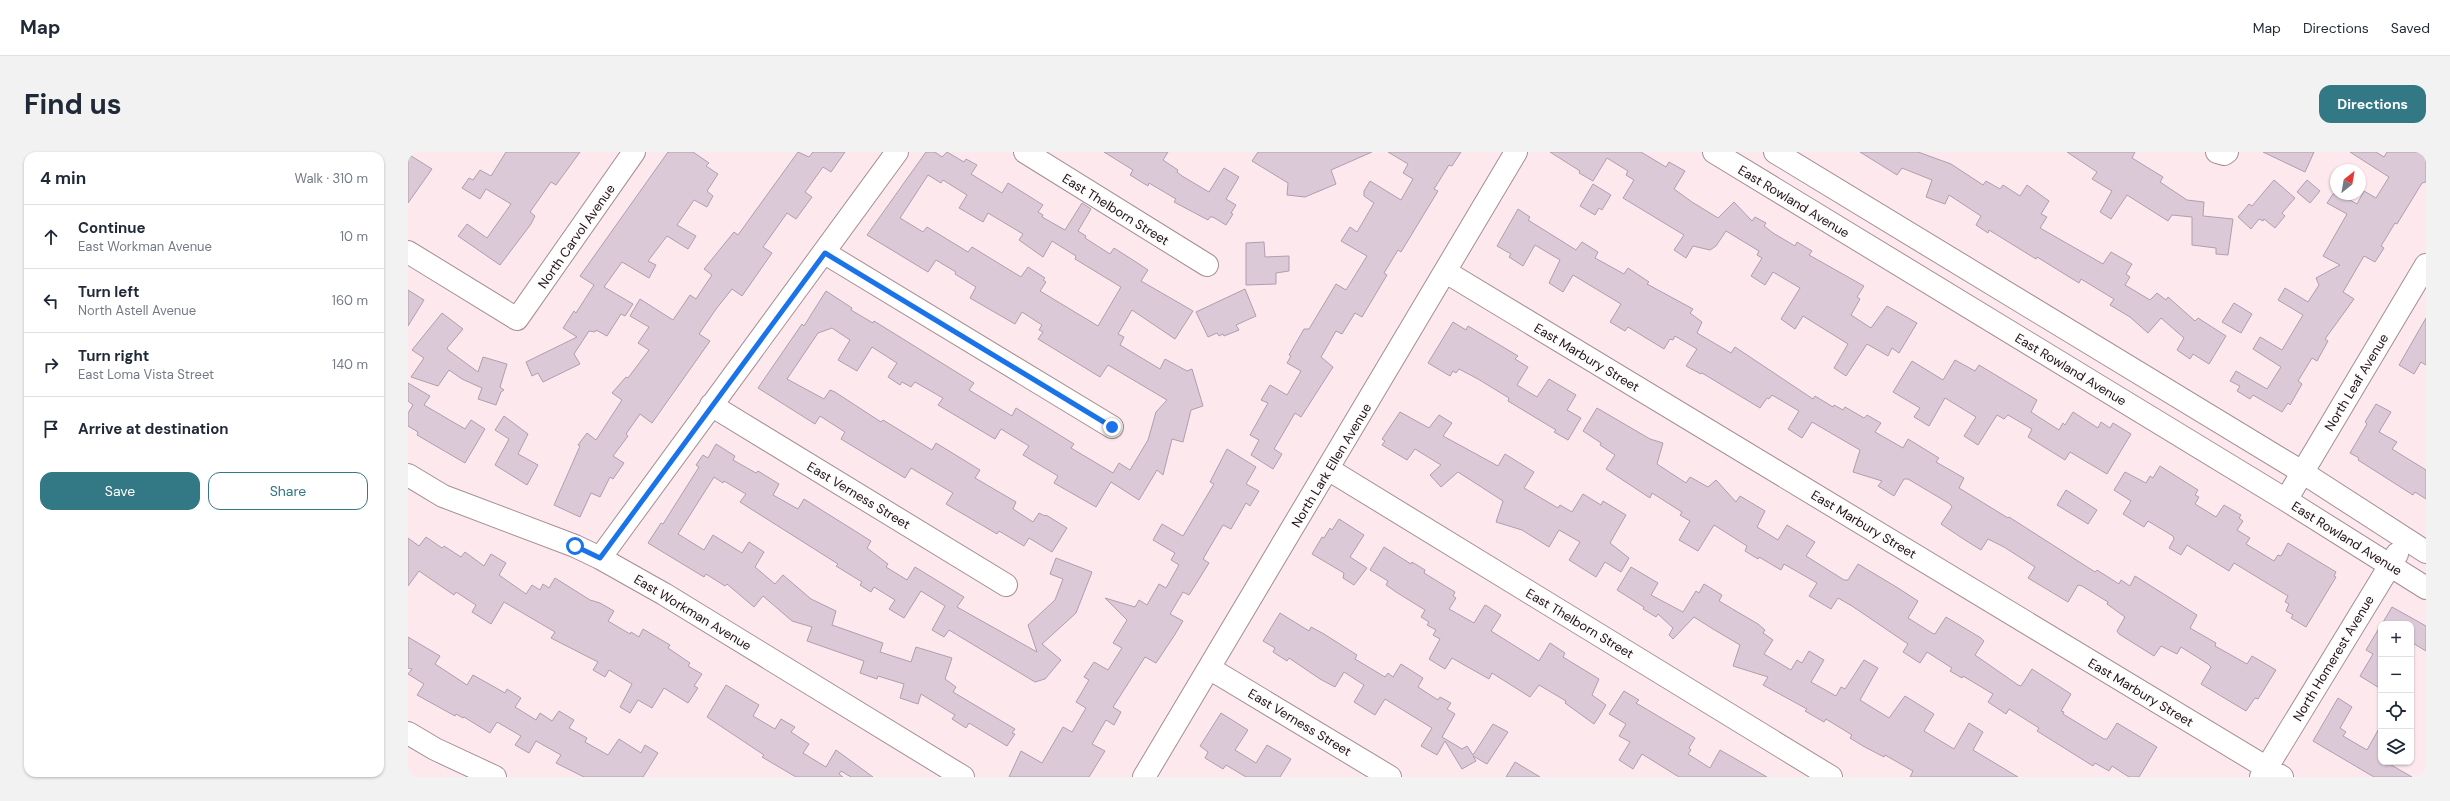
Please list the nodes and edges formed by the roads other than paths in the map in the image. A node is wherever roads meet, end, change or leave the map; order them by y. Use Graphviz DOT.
graph roads {
  1 [pos="634,152"];
  2 [pos="897,152"];
  3 [pos="1025,152"];
  4 [pos="1516,152"];
  5 [pos="1714,152"];
  6 [pos="1775,152"];
  7 [pos="2217,152"];
  8 [pos="2227,152"];
  9 [pos="408,252"];
  10 [pos="825,253"];
  11 [pos="1207,266"];
  12 [pos="2425,270"];
  13 [pos="1446,272"];
  14 [pos="711,406"];
  15 [pos="1112,427"];
  16 [pos="1328,469"];
  17 [pos="2302,472"];
  18 [pos="408,475"];
  19 [pos="2286,500"];
  20 [pos="2406,539"];
  21 [pos="2426,552"];
  22 [pos="600,558"];
  23 [pos="2389,566"];
  24 [pos="1006,585"];
  25 [pos="2426,588"];
  26 [pos="1209,668"];
  27 [pos="408,732"];
  28 [pos="2270,774"];
  29 [pos="494,777"];
  30 [pos="963,777"];
  31 [pos="1144,777"];
  32 [pos="1390,777"];
  33 [pos="1831,777"];
  1 -- 9 [label="street, North Carvol Avenue"];
  2 -- 10 [label="street"];
  3 -- 11 [label="street, East Thelborn Street"];
  4 -- 13 [label="street, North Lark Ellen Avenue"];
  5 -- 19 [label="street, East Rowland Avenue"];
  6 -- 17 [label="street"];
  7 -- 8 [label="street"];
  10 -- 14 [label="street"];
  10 -- 15 [label="street"];
  12 -- 17 [label="street, North Leaf Avenue"];
  13 -- 16 [label="street, North Lark Ellen Avenue"];
  13 -- 28 [label="street, East Marbury Street"];
  14 -- 22 [label="street"];
  14 -- 24 [label="street, East Verness Street"];
  16 -- 26 [label="street, North Lark Ellen Avenue"];
  16 -- 33 [label="street, East Thelborn Street"];
  17 -- 19 [label="street, North Leaf Avenue"];
  17 -- 20 [label="street"];
  18 -- 22 [label="street, East Workman Avenue"];
  19 -- 23 [label="street, East Rowland Avenue"];
  20 -- 21 [label="street"];
  20 -- 23 [label="street, North Homerest Avenue"];
  22 -- 30 [label="street, East Workman Avenue"];
  23 -- 25 [label="street, East Rowland Avenue"];
  23 -- 28 [label="street, North Homerest Avenue"];
  26 -- 31 [label="street, North Lark Ellen Avenue"];
  26 -- 32 [label="street, East Verness Street"];
  27 -- 29 [label="street"];
}
